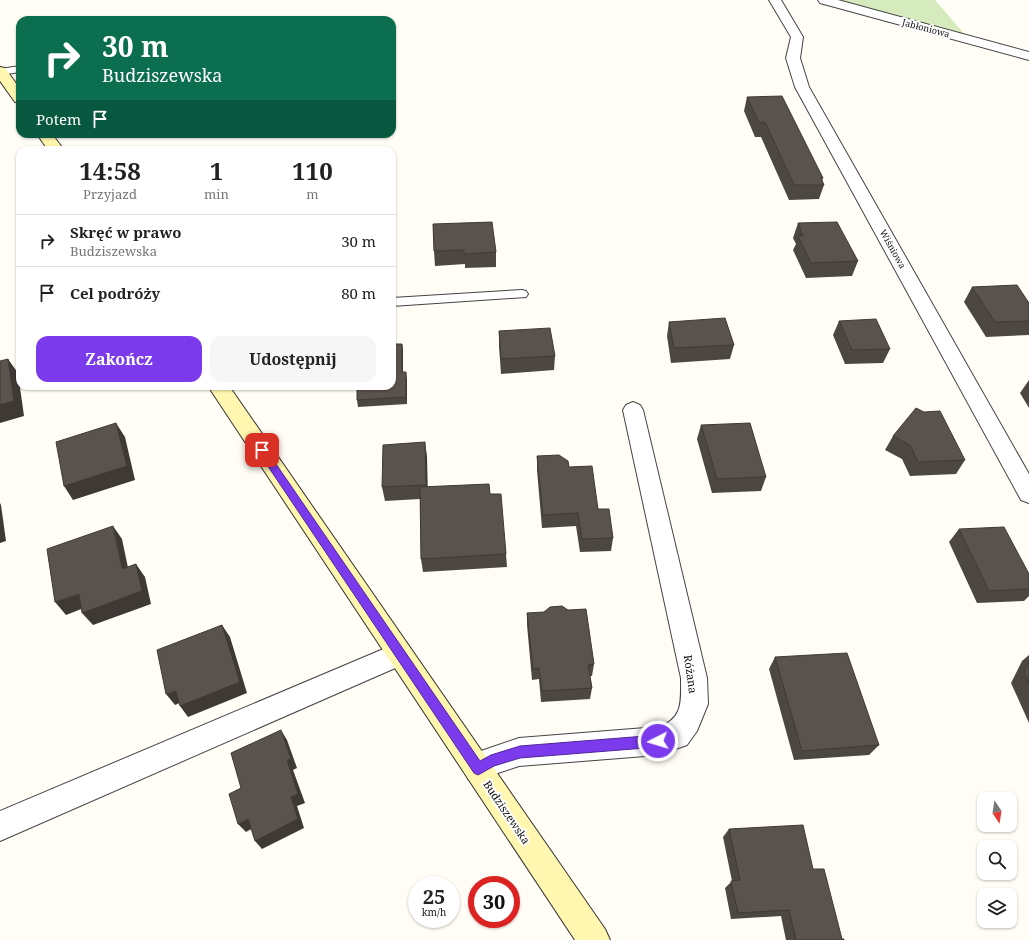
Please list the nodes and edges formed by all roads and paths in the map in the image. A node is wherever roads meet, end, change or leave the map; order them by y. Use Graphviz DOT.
graph roads {
  1 [pos="774,0"];
  2 [pos="824,0"];
  3 [pos="1029,56"];
  4 [pos="16,70"];
  5 [pos="0,72"];
  6 [pos="16,94"];
  7 [pos="522,294"];
  8 [pos="396,302"];
  9 [pos="221,390"];
  10 [pos="633,410"];
  11 [pos="1029,494"];
  12 [pos="400,654"];
  13 [pos="478,769"];
  14 [pos="0,826"];
  15 [pos="594,940"];
  1 -- 11 [label="street, Wiśniowa"];
  2 -- 3 [label="street, Jabłoniowa"];
  4 -- 5 [label="lane"];
  5 -- 6 [label="street"];
  7 -- 8 [label="lane"];
  9 -- 12 [label="street, Budziszewska"];
  10 -- 13 [label="street, Różana"];
  12 -- 13 [label="street, Budziszewska"];
  12 -- 14 [label="street"];
  13 -- 15 [label="street, Budziszewska"];
}
